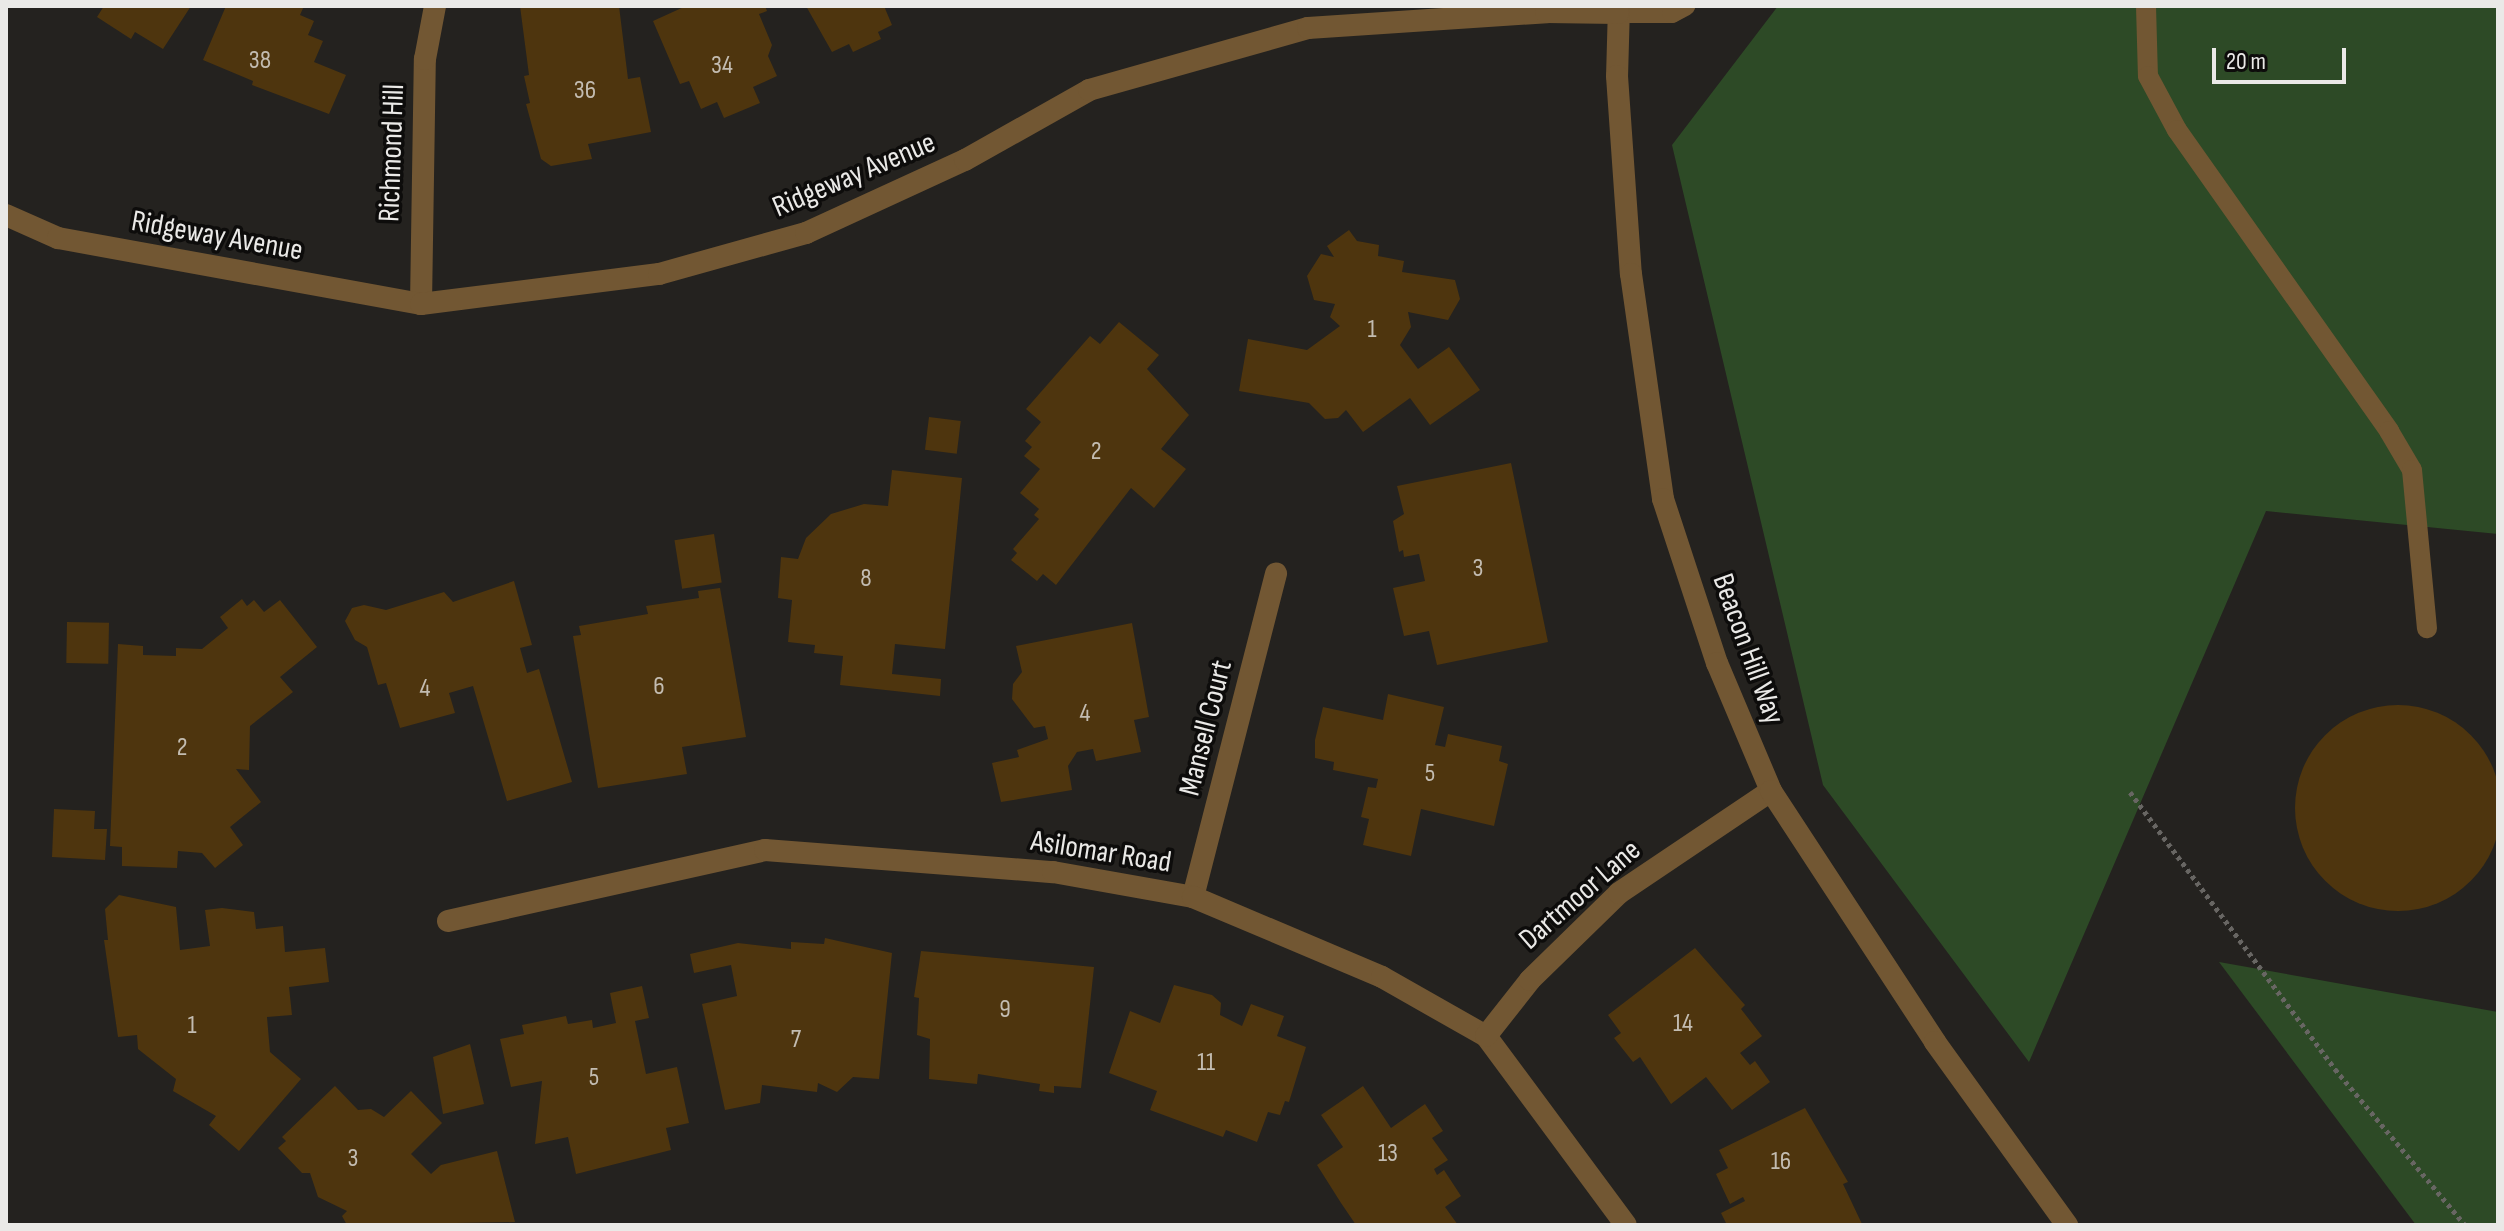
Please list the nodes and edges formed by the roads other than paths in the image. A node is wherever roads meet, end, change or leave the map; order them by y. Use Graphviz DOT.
graph roads {
  1 [pos="435,6"];
  2 [pos="1685,6"];
  3 [pos="2146,6"];
  4 [pos="1618,10"];
  5 [pos="6,215"];
  6 [pos="421,304"];
  7 [pos="1276,573"];
  8 [pos="2427,628"];
  9 [pos="1771,791"];
  10 [pos="1193,897"];
  11 [pos="448,921"];
  12 [pos="1486,1036"];
  13 [pos="1626,1225"];
  14 [pos="2067,1225"];
  1 -- 6 [label="street, Richmond Hill"];
  2 -- 4 [label="lane"];
  3 -- 8 [label="lane"];
  4 -- 6 [label="street, Ridgeway Avenue"];
  4 -- 9 [label="street, Beacon Hill Way"];
  5 -- 6 [label="street, Ridgeway Avenue"];
  7 -- 10 [label="street, Mansell Court"];
  9 -- 12 [label="street, Dartmoor Lane"];
  9 -- 14 [label="street, Beacon Hill Way"];
  10 -- 11 [label="street, Asilomar Road"];
  10 -- 12 [label="street, Asilomar Road"];
  12 -- 13 [label="street, Asilomar Road"];
}
